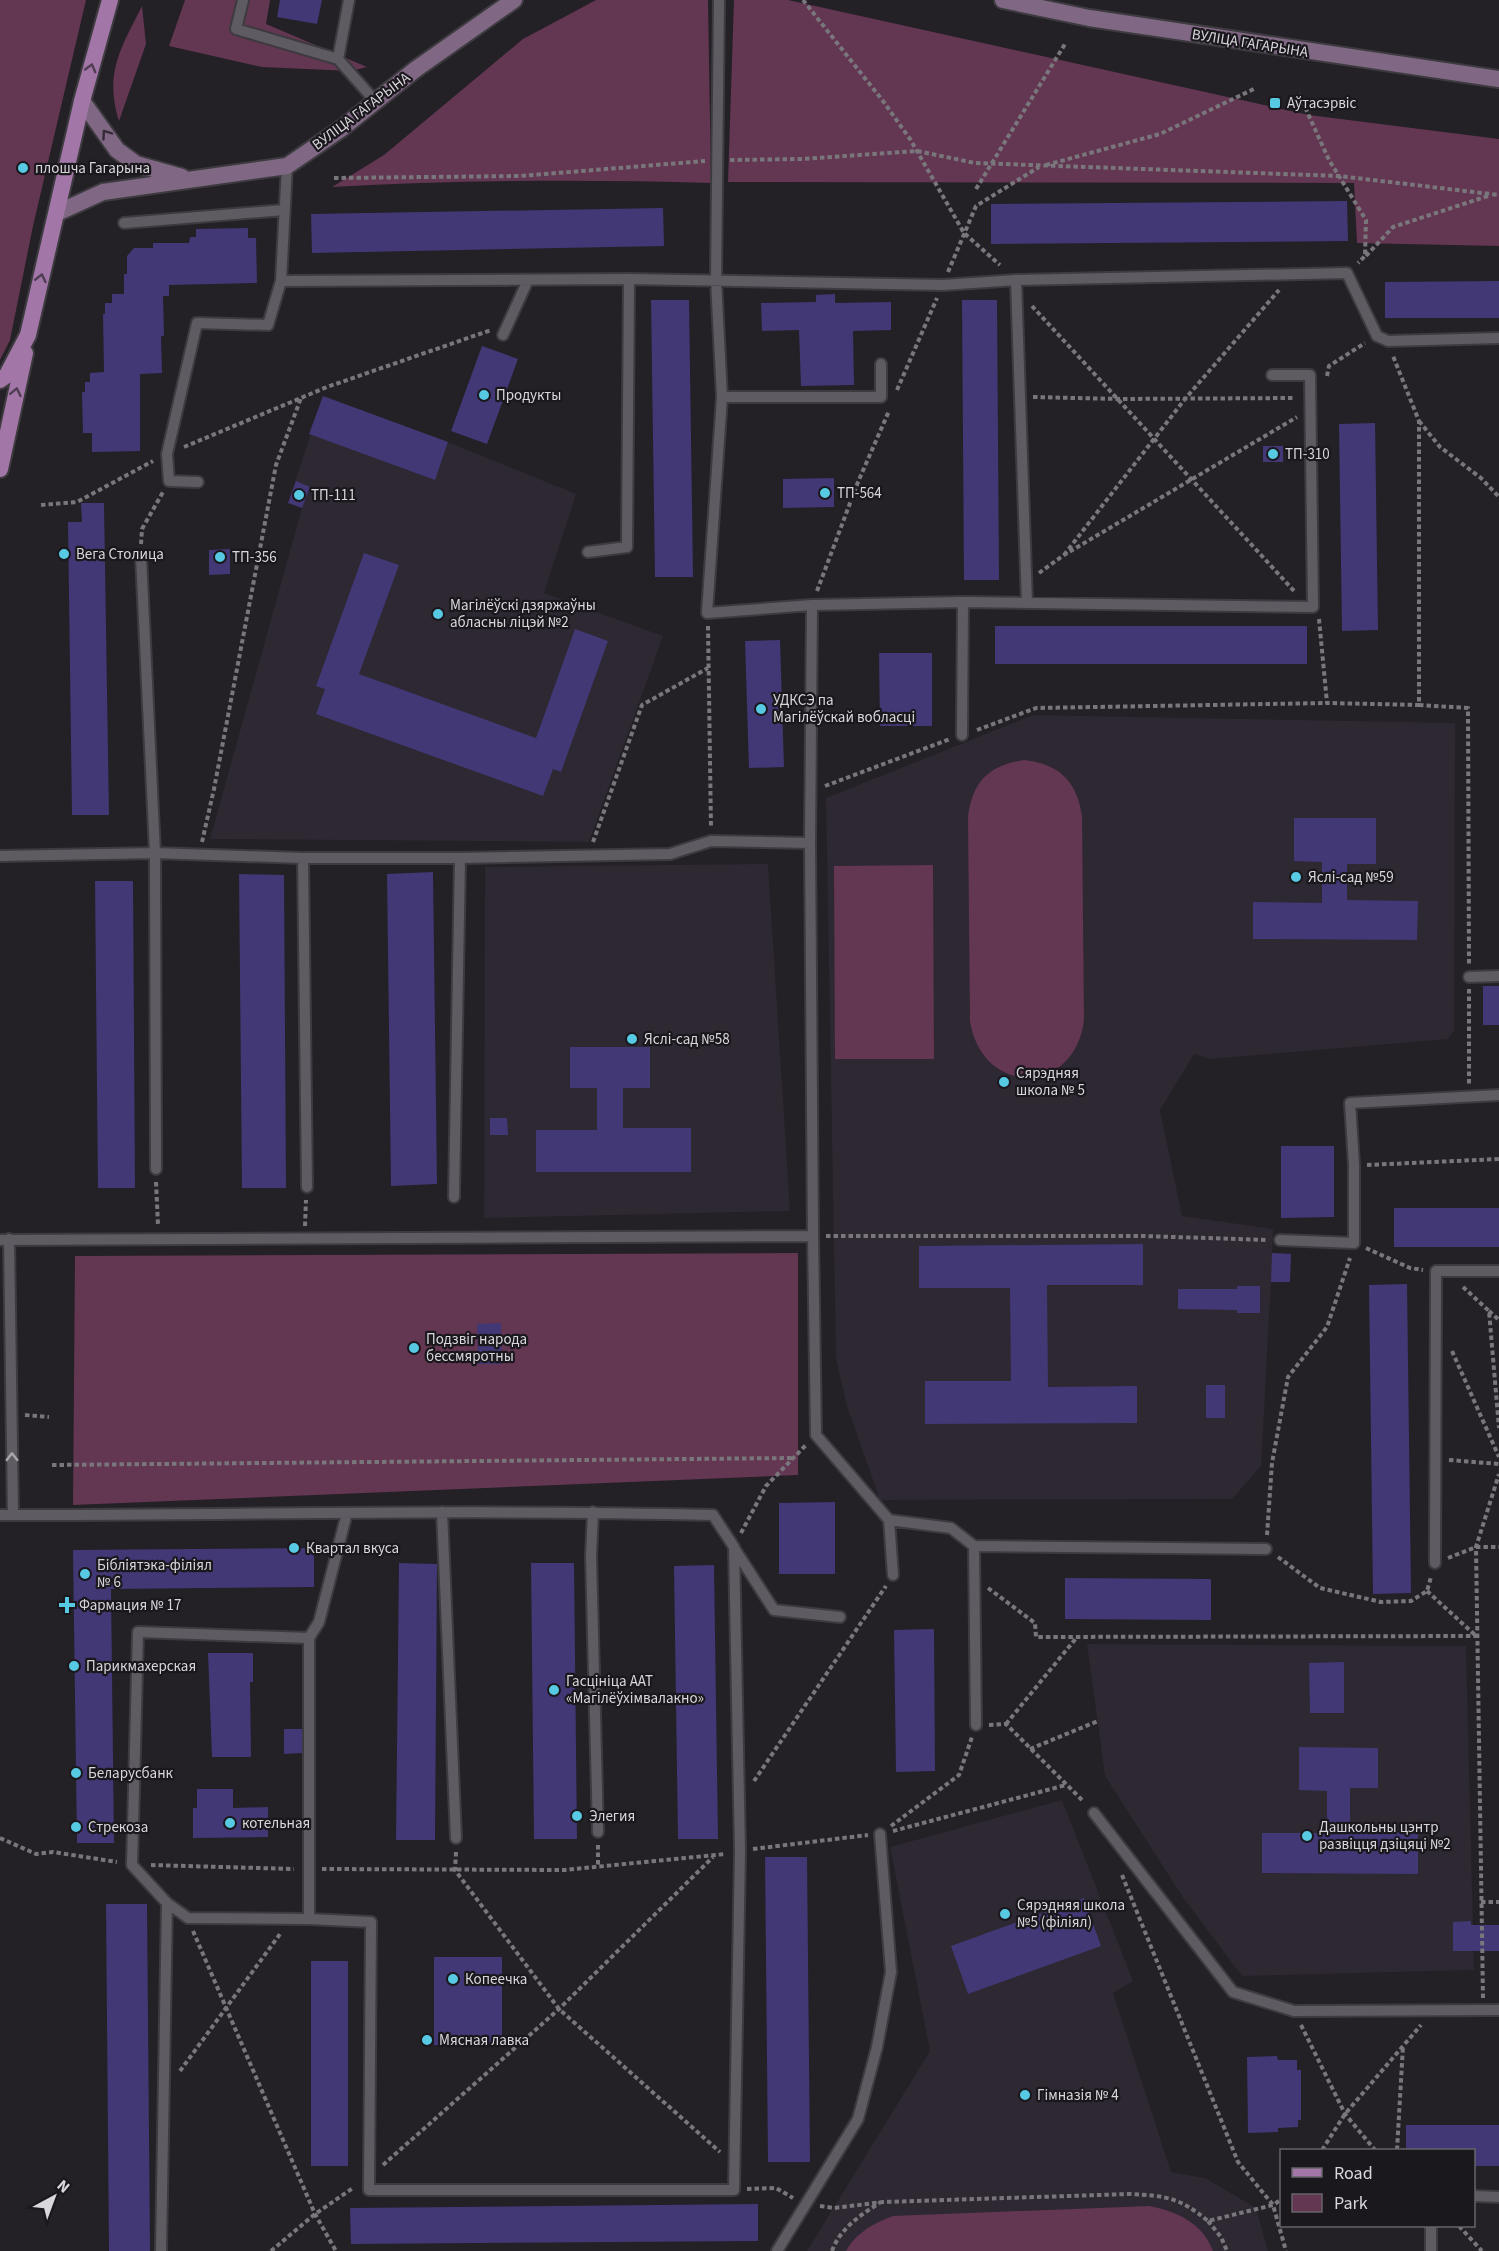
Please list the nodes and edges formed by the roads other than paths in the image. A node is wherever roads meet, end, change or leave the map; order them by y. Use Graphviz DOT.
graph roads {
  1 [pos="110,0"];
  2 [pos="243,0"];
  3 [pos="349,0"];
  4 [pos="514,0"];
  5 [pos="719,0"];
  6 [pos="1003,0"];
  7 [pos="338,59"];
  8 [pos="1499,79"];
  9 [pos="82,101"];
  10 [pos="376,102"];
  11 [pos="287,166"];
  12 [pos="191,180"];
  13 [pos="284,210"];
  14 [pos="57,213"];
  15 [pos="124,223"];
  16 [pos="629,279"];
  17 [pos="528,280"];
  18 [pos="716,280"];
  19 [pos="1016,280"];
  20 [pos="281,281"];
  21 [pos="28,335"];
  22 [pos="503,335"];
  23 [pos="1499,338"];
  24 [pos="881,364"];
  25 [pos="1272,375"];
  26 [pos="0,380"];
  27 [pos="722,397"];
  28 [pos="0,470"];
  29 [pos="198,482"];
  30 [pos="588,552"];
  31 [pos="141,557"];
  32 [pos="963,602"];
  33 [pos="1027,603"];
  34 [pos="812,605"];
  35 [pos="962,735"];
  36 [pos="810,843"];
  37 [pos="154,853"];
  38 [pos="0,856"];
  39 [pos="303,858"];
  40 [pos="460,858"];
  41 [pos="1499,976"];
  42 [pos="1469,977"];
  43 [pos="1499,1095"];
  44 [pos="156,1169"];
  45 [pos="307,1187"];
  46 [pos="454,1197"];
  47 [pos="813,1236"];
  48 [pos="4,1240"];
  49 [pos="1280,1240"];
  50 [pos="1499,1270"];
  51 [pos="442,1512"];
  52 [pos="593,1512"];
  53 [pos="347,1513"];
  54 [pos="0,1515"];
  55 [pos="13,1515"];
  56 [pos="889,1520"];
  57 [pos="974,1546"];
  58 [pos="734,1547"];
  59 [pos="1266,1549"];
  60 [pos="1435,1563"];
  61 [pos="893,1575"];
  62 [pos="840,1617"];
  63 [pos="309,1638"];
  64 [pos="976,1725"];
  65 [pos="1094,1813"];
  66 [pos="598,1832"];
  67 [pos="880,1834"];
  68 [pos="456,1838"];
  69 [pos="167,1903"];
  70 [pos="309,1919"];
  71 [pos="1499,2010"];
  72 [pos="1475,2196"];
  73 [pos="1499,2197"];
  74 [pos="1431,2227"];
  75 [pos="161,2251"];
  76 [pos="777,2251"];
  77 [pos="1431,2251"];
  9 -- 1 [label="main road, one-way"];
  2 -- 7 [label="lane"];
  3 -- 7 [label="lane"];
  4 -- 10 [label="main road, ВУЛІЦА ГАГАРЫНА"];
  5 -- 18 [label="lane"];
  6 -- 8 [label="main road, ВУЛІЦА ГАГАРЫНА"];
  7 -- 10 [label="lane"];
  12 -- 9 [label="main road, one-way"];
  9 -- 14 [label="main road"];
  10 -- 11 [label="main road, ВУЛІЦА ГАГАРЫНА"];
  11 -- 12 [label="main road, ВУЛІЦА ГАГАРЫНА"];
  11 -- 13 [label="lane"];
  12 -- 14 [label="main road, ВУЛІЦА ГАГАРЫНА"];
  13 -- 15 [label="lane"];
  13 -- 20 [label="lane"];
  21 -- 14 [label="main road, one-way"];
  16 -- 17 [label="lane"];
  16 -- 18 [label="lane"];
  16 -- 30 [label="lane"];
  17 -- 20 [label="lane"];
  17 -- 22 [label="lane"];
  18 -- 19 [label="lane"];
  18 -- 27 [label="lane"];
  19 -- 23 [label="lane"];
  19 -- 33 [label="lane"];
  20 -- 29 [label="lane"];
  21 -- 26 [label="main road"];
  28 -- 21 [label="main road, one-way"];
  24 -- 27 [label="lane"];
  25 -- 33 [label="lane"];
  27 -- 34 [label="lane"];
  31 -- 37 [label="lane"];
  32 -- 33 [label="lane"];
  32 -- 34 [label="lane"];
  32 -- 35 [label="lane"];
  34 -- 36 [label="lane"];
  36 -- 40 [label="lane"];
  36 -- 47 [label="lane"];
  37 -- 38 [label="lane"];
  37 -- 39 [label="lane"];
  37 -- 44 [label="lane"];
  39 -- 40 [label="lane"];
  39 -- 45 [label="lane"];
  40 -- 46 [label="lane"];
  41 -- 42 [label="lane"];
  43 -- 49 [label="lane"];
  47 -- 48 [label="lane"];
  47 -- 56 [label="lane"];
  55 -- 48 [label="lane, one-way"];
  50 -- 60 [label="lane"];
  51 -- 52 [label="lane"];
  51 -- 53 [label="lane"];
  51 -- 68 [label="lane"];
  52 -- 58 [label="lane"];
  52 -- 66 [label="lane"];
  53 -- 55 [label="lane"];
  53 -- 63 [label="lane"];
  54 -- 55 [label="lane"];
  56 -- 57 [label="lane"];
  56 -- 61 [label="lane"];
  57 -- 59 [label="lane"];
  57 -- 64 [label="lane"];
  58 -- 62 [label="lane"];
  58 -- 70 [label="lane"];
  63 -- 69 [label="lane"];
  63 -- 70 [label="lane"];
  65 -- 71 [label="lane"];
  67 -- 76 [label="lane"];
  69 -- 70 [label="lane"];
  69 -- 75 [label="lane"];
  72 -- 73 [label="lane"];
  74 -- 77 [label="lane"];
}
